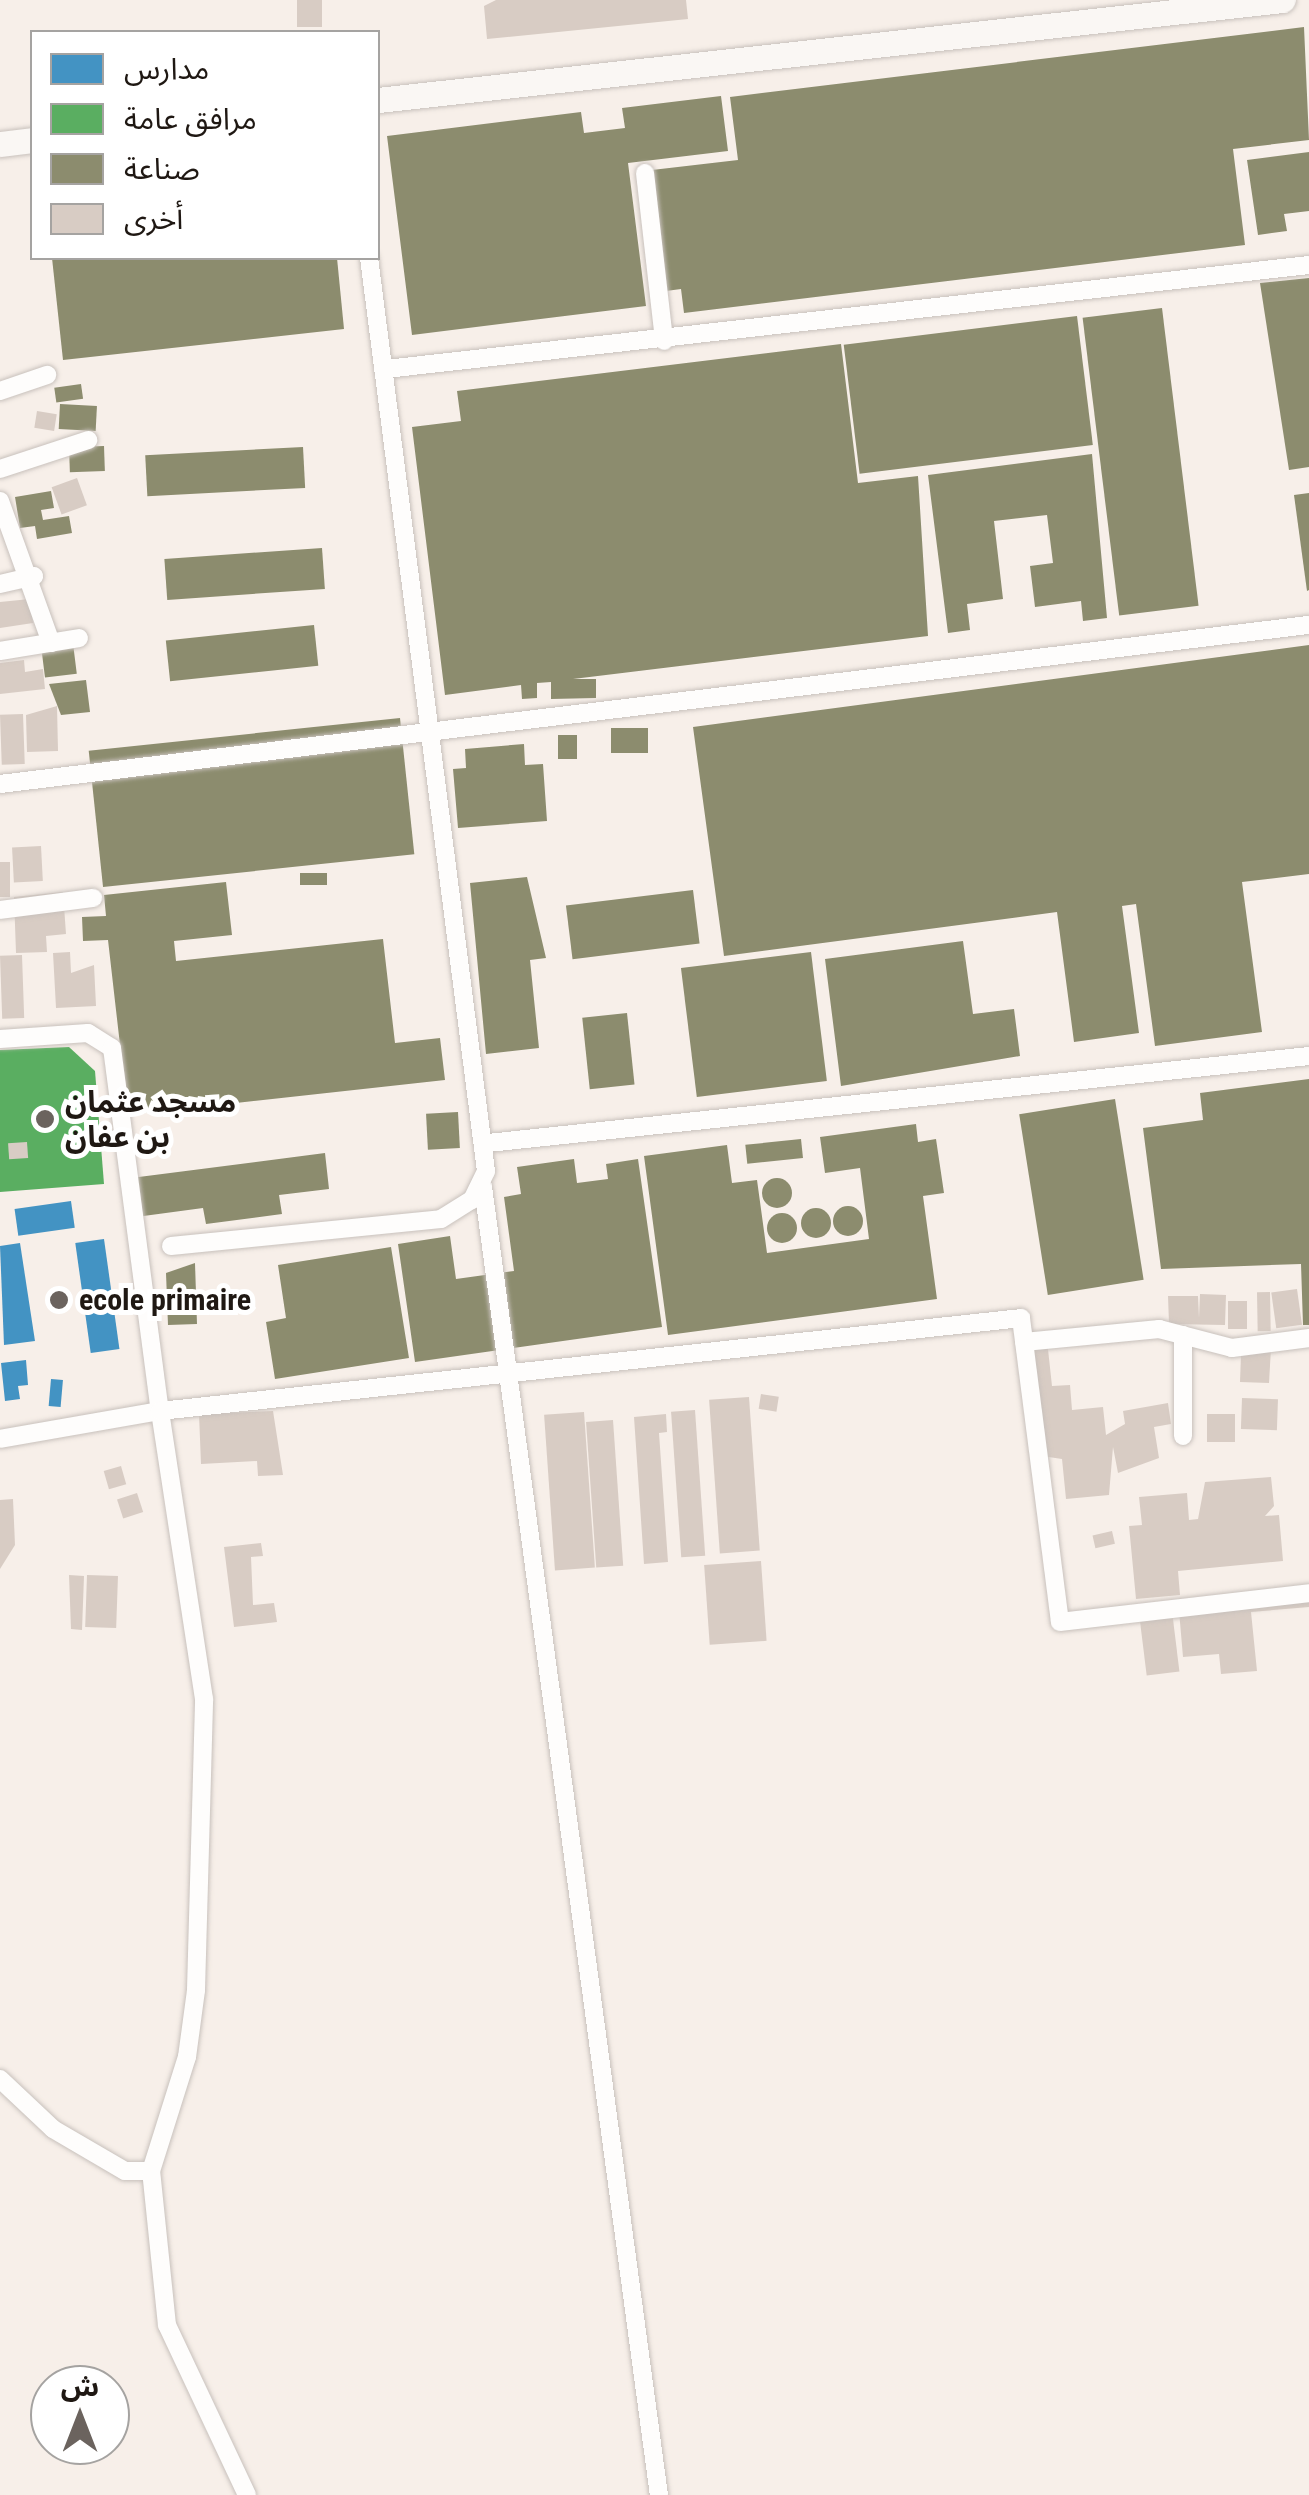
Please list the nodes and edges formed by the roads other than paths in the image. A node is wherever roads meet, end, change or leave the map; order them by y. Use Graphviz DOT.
graph roads {
  1 [pos="1282,0"];
  2 [pos="380,100"];
  3 [pos="645,173"];
  4 [pos="369,260"];
  5 [pos="1309,265"];
  6 [pos="664,340"];
  7 [pos="386,370"];
  8 [pos="47,374"];
  9 [pos="0,392"];
  10 [pos="88,440"];
  11 [pos="0,469"];
  12 [pos="0,501"];
  13 [pos="34,576"];
  14 [pos="0,584"];
  15 [pos="1309,625"];
  16 [pos="79,638"];
  17 [pos="51,643"];
  18 [pos="0,651"];
  19 [pos="432,728"];
  20 [pos="0,784"];
  21 [pos="92,898"];
  22 [pos="0,910"];
  23 [pos="0,1039"];
  24 [pos="1309,1056"];
  25 [pos="488,1143"];
  26 [pos="483,1187"];
  27 [pos="171,1246"];
  28 [pos="1183,1335"];
  29 [pos="1309,1338"];
  30 [pos="1024,1342"];
  31 [pos="510,1373"];
  32 [pos="160,1411"];
  33 [pos="1183,1436"];
  34 [pos="0,1440"];
  35 [pos="1309,1593"];
  36 [pos="0,2078"];
  37 [pos="150,2171"];
  38 [pos="247,2495"];
  39 [pos="658,2495"];
  1 -- 2 [label="main road"];
  3 -- 6 [label="street"];
  4 -- 7 [label="street"];
  5 -- 6 [label="street"];
  6 -- 7 [label="street"];
  7 -- 19 [label="street"];
  8 -- 9 [label="street"];
  10 -- 11 [label="street"];
  12 -- 13 [label="street"];
  13 -- 14 [label="street"];
  13 -- 17 [label="street"];
  15 -- 19 [label="street"];
  16 -- 17 [label="street"];
  17 -- 18 [label="street"];
  19 -- 20 [label="street"];
  19 -- 25 [label="street"];
  21 -- 22 [label="street"];
  23 -- 32 [label="street"];
  24 -- 25 [label="street"];
  25 -- 26 [label="street"];
  26 -- 27 [label="street"];
  26 -- 31 [label="street"];
  28 -- 29 [label="street"];
  28 -- 30 [label="street"];
  28 -- 33 [label="street"];
  30 -- 31 [label="street"];
  30 -- 35 [label="street"];
  31 -- 32 [label="street"];
  31 -- 39 [label="street"];
  32 -- 34 [label="street"];
  32 -- 37 [label="street"];
  36 -- 37 [label="street"];
  37 -- 38 [label="street"];
}
